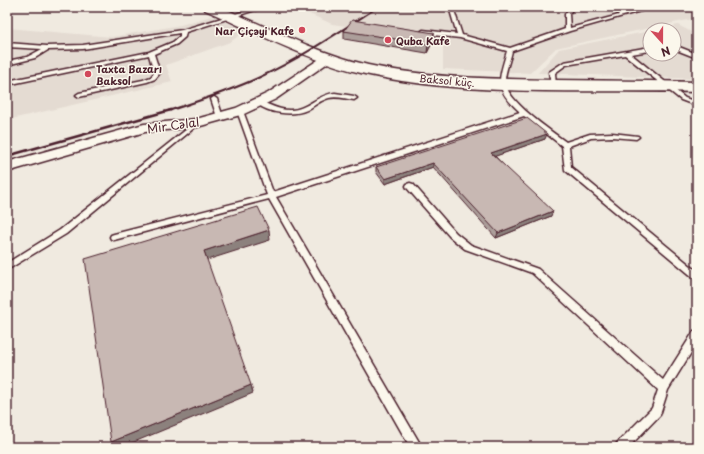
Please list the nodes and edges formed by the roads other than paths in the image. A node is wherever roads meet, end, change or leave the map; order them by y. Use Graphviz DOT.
graph roads {
  1 [pos="210,7"];
  2 [pos="263,7"];
  3 [pos="451,7"];
  4 [pos="572,7"];
  5 [pos="615,7"];
  6 [pos="652,7"];
  7 [pos="622,15"];
  8 [pos="230,16"];
  9 [pos="568,30"];
  10 [pos="183,31"];
  11 [pos="420,31"];
  12 [pos="460,36"];
  13 [pos="7,45"];
  14 [pos="47,48"];
  15 [pos="510,50"];
  16 [pos="642,50"];
  17 [pos="682,50"];
  18 [pos="626,53"];
  19 [pos="151,54"];
  20 [pos="697,56"];
  21 [pos="328,58"];
  22 [pos="7,63"];
  23 [pos="7,83"];
  24 [pos="501,84"];
  25 [pos="554,86"];
  26 [pos="668,86"];
  27 [pos="697,87"];
  28 [pos="79,95"];
  29 [pos="354,98"];
  30 [pos="214,99"];
  31 [pos="259,103"];
  32 [pos="697,104"];
  33 [pos="240,111"];
  34 [pos="525,113"];
  35 [pos="220,117"];
  36 [pos="197,122"];
  37 [pos="636,138"];
  38 [pos="565,145"];
  39 [pos="7,167"];
  40 [pos="410,186"];
  41 [pos="271,196"];
  42 [pos="114,237"];
  43 [pos="7,267"];
  44 [pos="697,276"];
  45 [pos="697,334"];
  46 [pos="664,388"];
  47 [pos="416,447"];
  48 [pos="622,447"];
  1 -- 8 [label="main road, Baksol küç."];
  2 -- 8 [label="lane"];
  3 -- 12 [label="lane"];
  4 -- 9 [label="lane"];
  5 -- 7 [label="lane"];
  6 -- 7 [label="lane"];
  7 -- 9 [label="lane"];
  8 -- 10 [label="lane"];
  8 -- 21 [label="main road, Baksol küç."];
  9 -- 15 [label="lane"];
  10 -- 14 [label="lane"];
  10 -- 19 [label="lane"];
  11 -- 12 [label="lane"];
  12 -- 15 [label="lane"];
  13 -- 14 [label="lane"];
  14 -- 22 [label="lane"];
  15 -- 24 [label="lane"];
  16 -- 18 [label="lane"];
  17 -- 20 [label="lane"];
  18 -- 25 [label="lane"];
  18 -- 26 [label="lane"];
  19 -- 23 [label="lane"];
  19 -- 28 [label="lane"];
  21 -- 24 [label="main road, Baksol küç."];
  21 -- 31 [label="street, Mir Cəlal"];
  24 -- 25 [label="main road, Baksol küç."];
  24 -- 34 [label="lane"];
  25 -- 26 [label="main road, Baksol küç."];
  26 -- 27 [label="main road, Baksol küç."];
  26 -- 32 [label="lane"];
  29 -- 31 [label="lane"];
  30 -- 35 [label="lane"];
  31 -- 33 [label="street, Mir Cəlal"];
  33 -- 35 [label="street, Mir Cəlal"];
  33 -- 41 [label="lane"];
  34 -- 38 [label="lane"];
  34 -- 41 [label="lane"];
  35 -- 36 [label="street, Mir Cəlal"];
  36 -- 39 [label="street, Mir Cəlal"];
  36 -- 43 [label="lane"];
  37 -- 38 [label="lane"];
  38 -- 44 [label="lane"];
  40 -- 46 [label="lane"];
  41 -- 42 [label="lane"];
  41 -- 47 [label="lane"];
  45 -- 46 [label="lane"];
  46 -- 48 [label="lane"];
}
